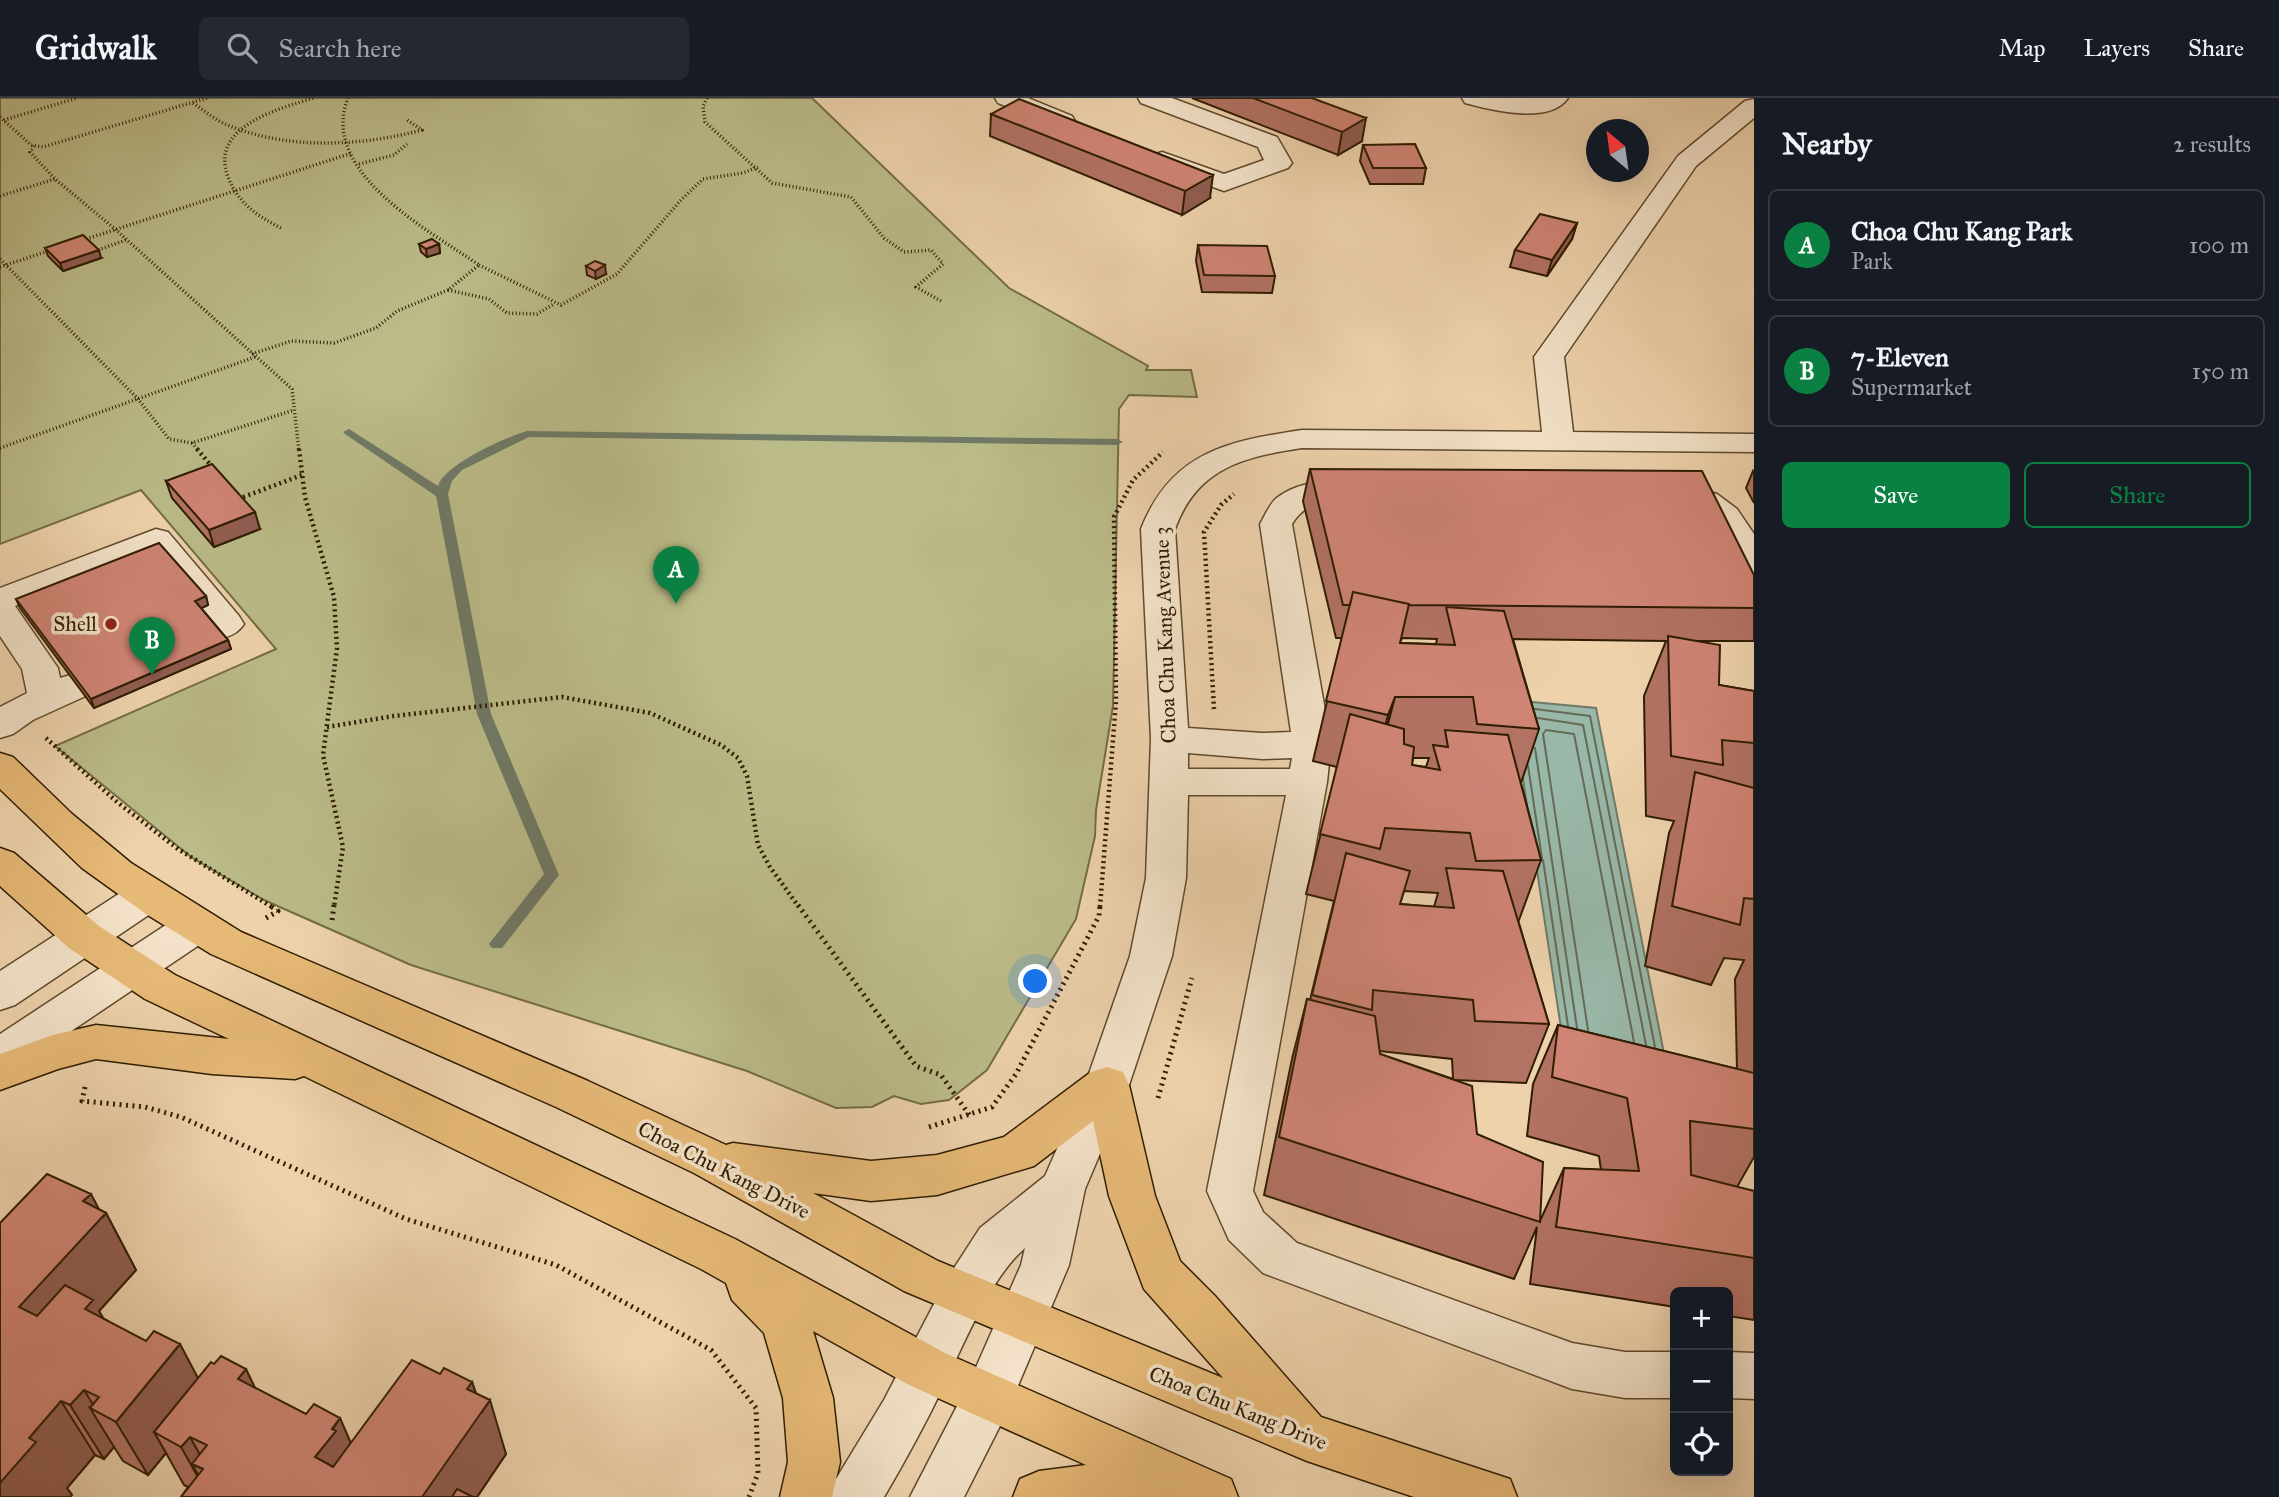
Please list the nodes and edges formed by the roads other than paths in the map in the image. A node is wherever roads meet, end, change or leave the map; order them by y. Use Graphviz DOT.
graph roads {
  1 [pos="1007,98"];
  2 [pos="1150,98"];
  3 [pos="1474,98"];
  4 [pos="1556,98"];
  5 [pos="1754,106"];
  6 [pos="1079,128"];
  7 [pos="1139,152"];
  8 [pos="1560,441"];
  9 [pos="1754,443"];
  10 [pos="1386,491"];
  11 [pos="1642,492"];
  12 [pos="1754,569"];
  13 [pos="0,600"];
  14 [pos="0,610"];
  15 [pos="214,629"];
  16 [pos="36,705"];
  17 [pos="1170,739"];
  18 [pos="1310,763"];
  19 [pos="0,766"];
  20 [pos="1168,782"];
  21 [pos="0,863"];
  22 [pos="148,895"];
  23 [pos="196,926"];
  24 [pos="84,937"];
  25 [pos="133,969"];
  26 [pos="0,993"];
  27 [pos="0,1057"];
  28 [pos="314,1063"];
  29 [pos="0,1072"];
  30 [pos="1107,1085"];
  31 [pos="710,1159"];
  32 [pos="1062,1189"];
  33 [pos="718,1254"];
  34 [pos="964,1294"];
  35 [pos="1021,1318"];
  36 [pos="927,1369"];
  37 [pos="1670,1375"];
  38 [pos="1733,1375"];
  39 [pos="1754,1376"];
  40 [pos="988,1397"];
  41 [pos="1307,1437"];
  42 [pos="806,1497"];
  43 [pos="855,1497"];
  44 [pos="936,1497"];
  45 [pos="1039,1497"];
  46 [pos="1162,1497"];
  47 [pos="1212,1497"];
  48 [pos="1491,1497"];
  1 -- 6 [label="street"];
  2 -- 7 [label="street"];
  3 -- 4 [label="street"];
  5 -- 8 [label="street"];
  8 -- 9 [label="street, Choa Chu Kang Avenue 3"];
  8 -- 17 [label="street, Choa Chu Kang Avenue 3"];
  10 -- 18 [label="street"];
  11 -- 12 [label="street"];
  13 -- 15 [label="street"];
  14 -- 16 [label="street"];
  17 -- 18 [label="street"];
  17 -- 20 [label="street, Choa Chu Kang Avenue 3"];
  18 -- 20 [label="street"];
  18 -- 37 [label="street"];
  19 -- 22 [label="main road, Choa Chu Kang Drive"];
  20 -- 30 [label="street, Choa Chu Kang Avenue 3"];
  21 -- 24 [label="main road"];
  22 -- 23 [label="main road, Choa Chu Kang Drive"];
  22 -- 24 [label="street"];
  23 -- 25 [label="street"];
  23 -- 31 [label="main road, Choa Chu Kang Drive"];
  24 -- 25 [label="main road"];
  24 -- 26 [label="street"];
  25 -- 27 [label="street"];
  25 -- 28 [label="main road"];
  28 -- 29 [label="main road"];
  28 -- 33 [label="main road"];
  30 -- 31 [label="main road"];
  30 -- 32 [label="street, Choa Chu Kang Avenue 3"];
  30 -- 41 [label="main road"];
  31 -- 34 [label="main road, Choa Chu Kang Drive"];
  32 -- 34 [label="street, Choa Chu Kang Avenue 3"];
  32 -- 35 [label="street, Choa Chu Kang Avenue 3"];
  33 -- 36 [label="main road"];
  33 -- 42 [label="main road"];
  34 -- 35 [label="main road, Choa Chu Kang Drive"];
  34 -- 36 [label="street, Choa Chu Kang Avenue 3"];
  35 -- 40 [label="street, Choa Chu Kang Avenue 3"];
  35 -- 41 [label="main road, Choa Chu Kang Drive"];
  36 -- 40 [label="main road"];
  36 -- 43 [label="street, Choa Chu Kang Avenue 3"];
  38 -- 39 [label="street"];
  40 -- 44 [label="street, Choa Chu Kang Avenue 3"];
  40 -- 47 [label="main road"];
  41 -- 48 [label="main road, Choa Chu Kang Drive"];
  45 -- 46 [label="main road"];
}
